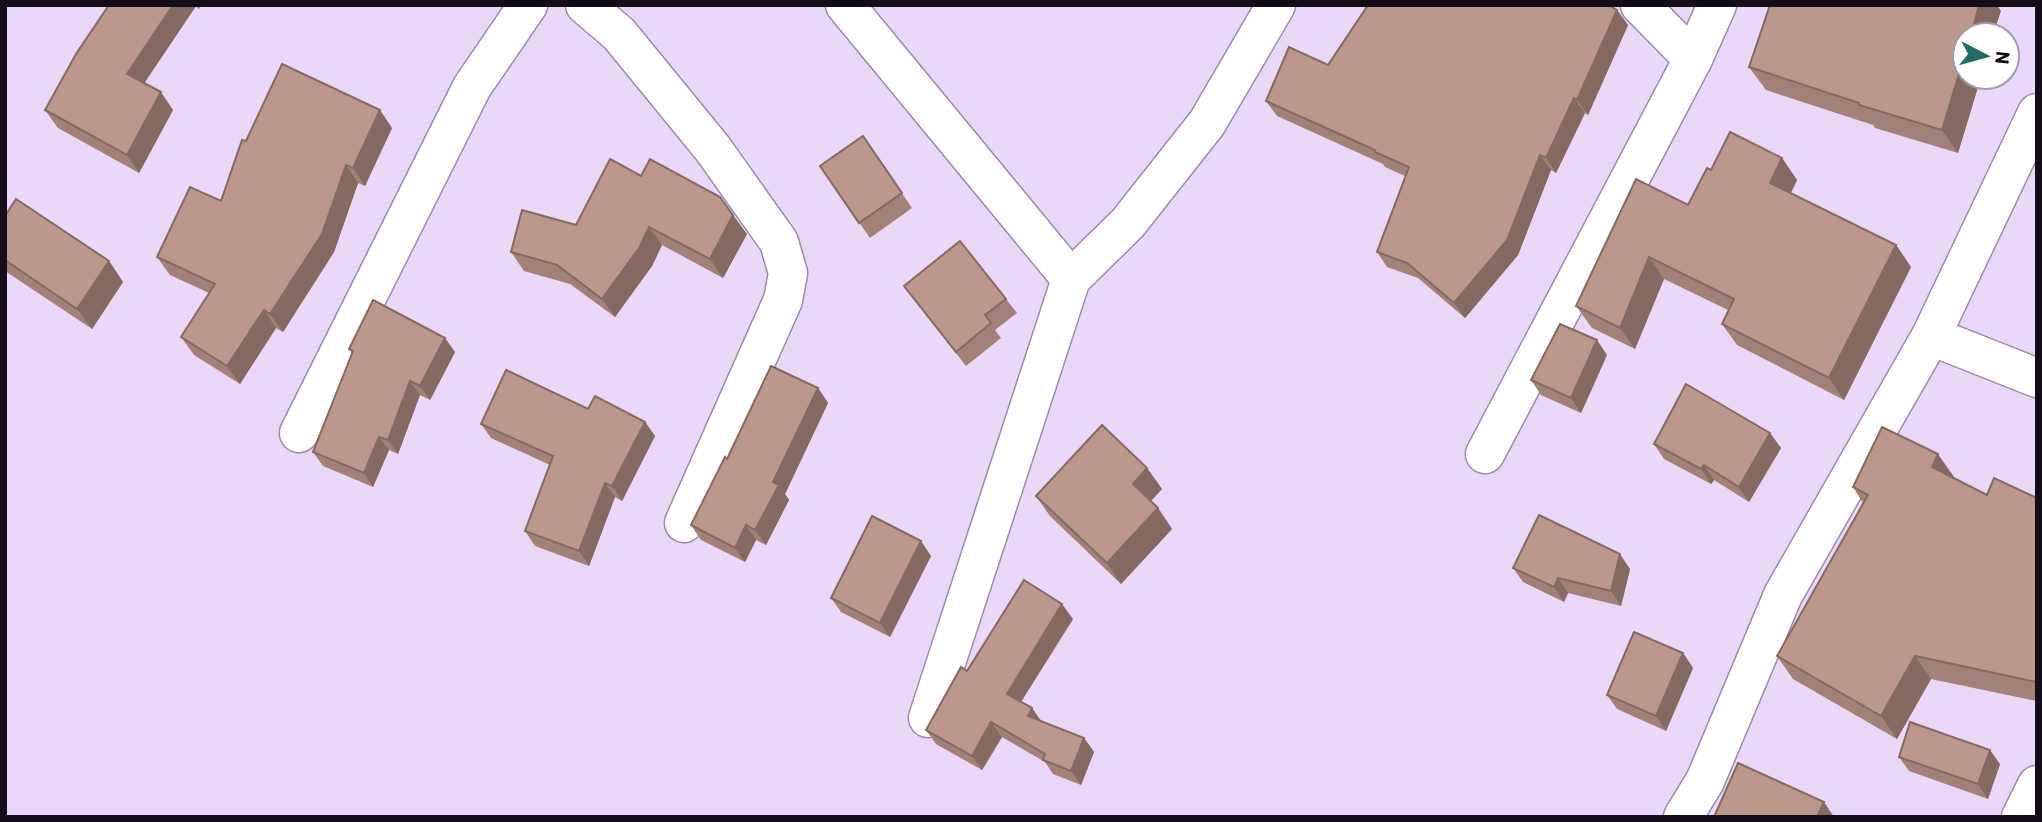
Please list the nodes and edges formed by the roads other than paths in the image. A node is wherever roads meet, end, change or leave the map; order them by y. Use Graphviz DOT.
graph roads {
  1 [pos="528,5"];
  2 [pos="585,5"];
  3 [pos="845,5"];
  4 [pos="1276,5"];
  5 [pos="1640,5"];
  6 [pos="1717,5"];
  7 [pos="1693,59"];
  8 [pos="2037,113"];
  9 [pos="1070,279"];
  10 [pos="1931,336"];
  11 [pos="2037,378"];
  12 [pos="299,433"];
  13 [pos="1485,454"];
  14 [pos="684,523"];
  15 [pos="928,718"];
  16 [pos="2037,785"];
  17 [pos="1683,817"];
  18 [pos="2021,817"];
  1 -- 12 [label="street"];
  2 -- 14 [label="street"];
  3 -- 9 [label="street"];
  4 -- 9 [label="street"];
  5 -- 7 [label="street"];
  6 -- 7 [label="street"];
  7 -- 13 [label="street"];
  8 -- 10 [label="street"];
  9 -- 15 [label="street"];
  10 -- 11 [label="street"];
  10 -- 17 [label="street"];
  16 -- 18 [label="street"];
}
